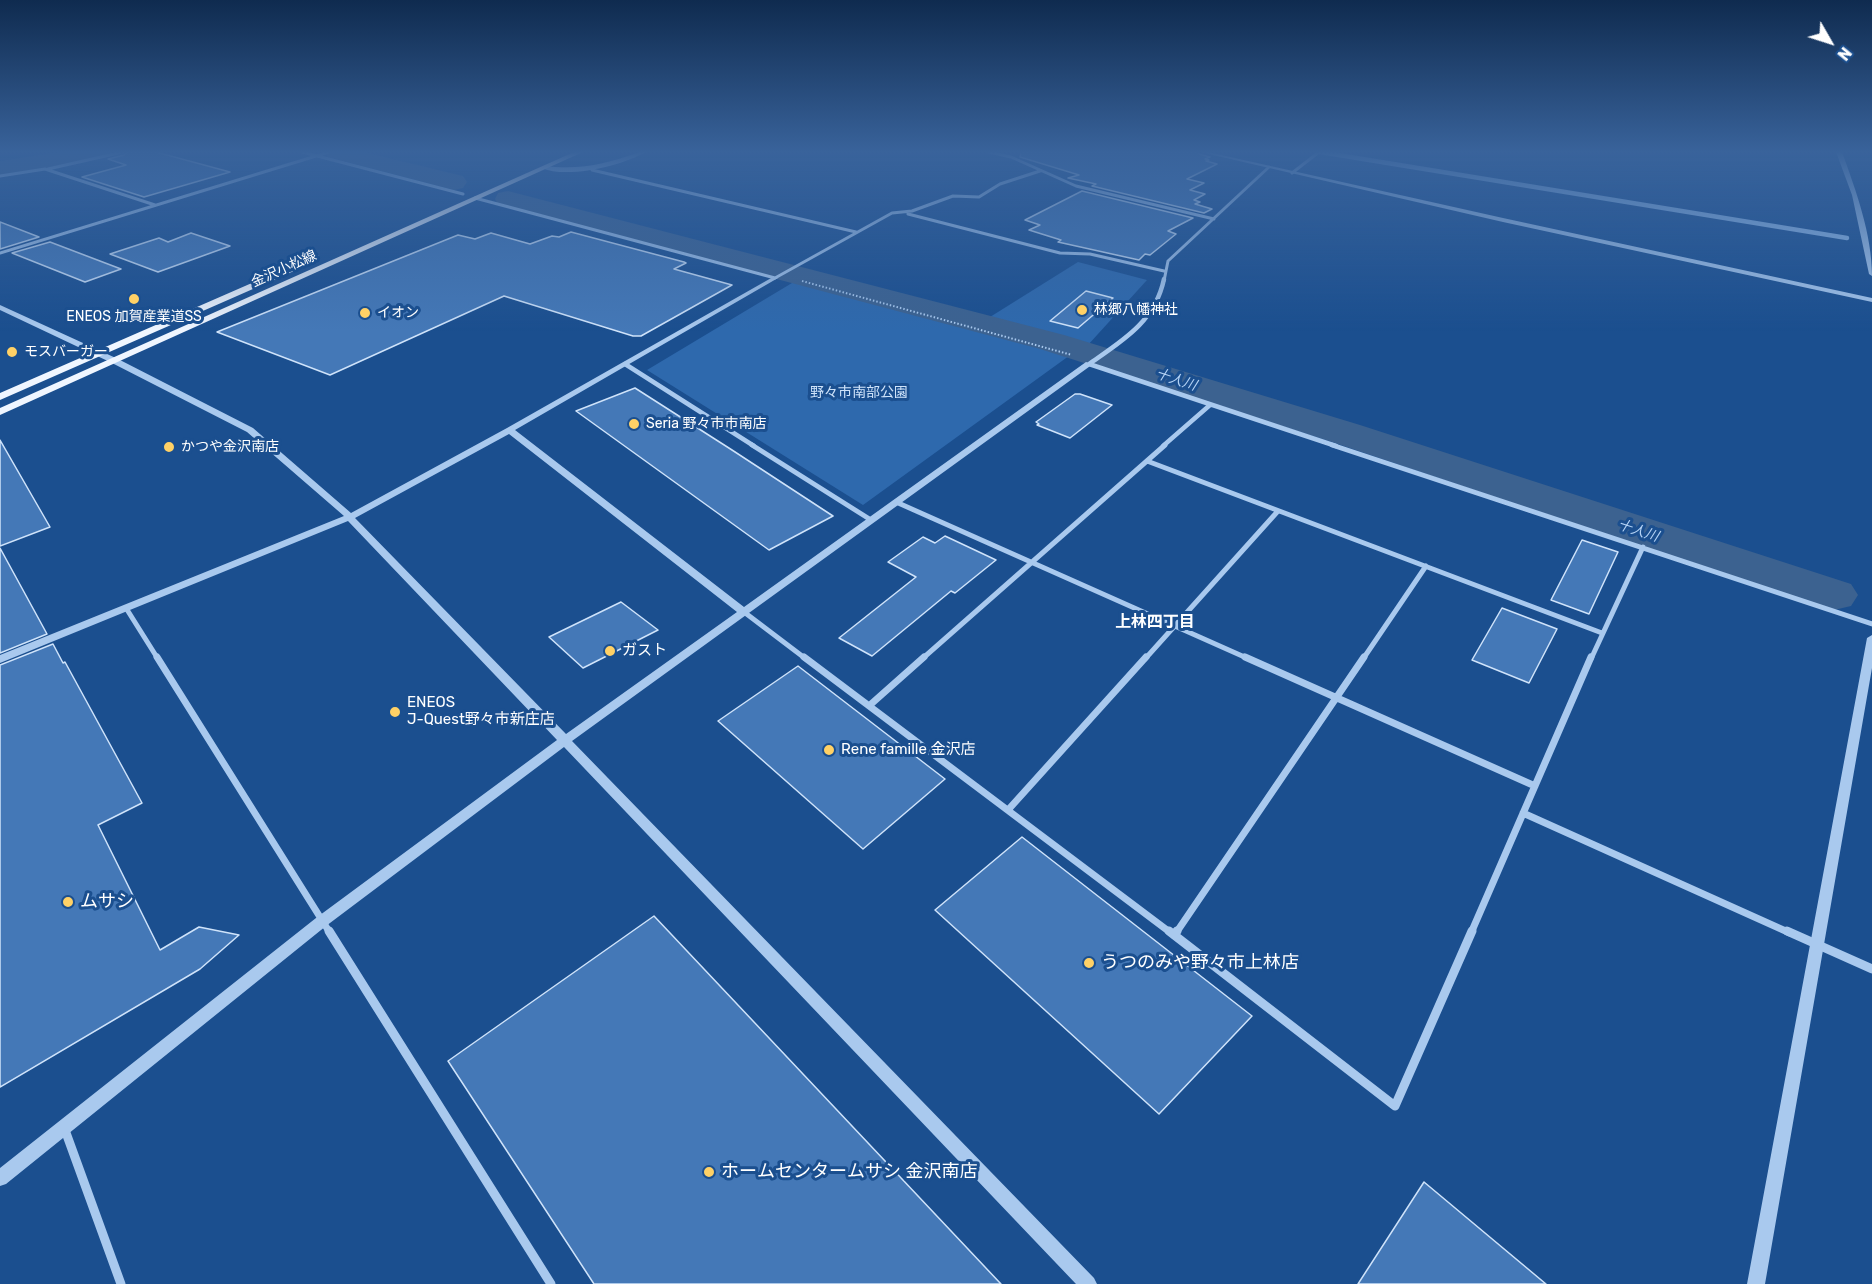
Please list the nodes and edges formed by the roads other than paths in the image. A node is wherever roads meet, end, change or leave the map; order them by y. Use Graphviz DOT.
graph roads {
  1 [pos="136,212"];
  2 [pos="422,212"];
  3 [pos="444,212"];
  4 [pos="529,212"];
  5 [pos="770,212"];
  6 [pos="903,212"];
  7 [pos="1184,212"];
  8 [pos="1221,212"];
  9 [pos="1470,212"];
  10 [pos="1859,212"];
  11 [pos="892,213"];
  12 [pos="1214,219"];
  13 [pos="856,232"];
  14 [pos="332,251"];
  15 [pos="0,253"];
  16 [pos="321,256"];
  17 [pos="1164,271"];
  18 [pos="1872,274"];
  19 [pos="780,276"];
  20 [pos="1872,300"];
  21 [pos="0,307"];
  22 [pos="97,354"];
  23 [pos="115,361"];
  24 [pos="1094,361"];
  25 [pos="626,364"];
  26 [pos="0,397"];
  27 [pos="1210,405"];
  28 [pos="0,412"];
  29 [pos="510,430"];
  30 [pos="1147,461"];
  31 [pos="896,502"];
  32 [pos="1278,511"];
  33 [pos="348,518"];
  34 [pos="871,520"];
  35 [pos="1643,547"];
  36 [pos="1034,561"];
  37 [pos="1426,566"];
  38 [pos="126,608"];
  39 [pos="744,612"];
  40 [pos="1872,624"];
  41 [pos="1174,625"];
  42 [pos="1602,633"];
  43 [pos="1872,638"];
  44 [pos="0,659"];
  45 [pos="1870,659"];
  46 [pos="1336,698"];
  47 [pos="870,705"];
  48 [pos="564,741"];
  49 [pos="1535,786"];
  50 [pos="1008,810"];
  51 [pos="1522,813"];
  52 [pos="321,922"];
  53 [pos="1174,935"];
  54 [pos="1816,944"];
  55 [pos="1872,969"];
  56 [pos="64,1127"];
  57 [pos="0,1178"];
  58 [pos="121,1284"];
  59 [pos="551,1284"];
  60 [pos="1088,1284"];
  61 [pos="1756,1284"];
  1 -- 15 [label="street"];
  2 -- 14 [label="main road, 金沢小松線"];
  3 -- 23 [label="main road, 金沢小松線"];
  4 -- 19 [label="street"];
  5 -- 13 [label="street"];
  6 -- 11 [label="street"];
  7 -- 12 [label="street"];
  8 -- 12 [label="street"];
  9 -- 20 [label="street"];
  10 -- 18 [label="street"];
  11 -- 13 [label="street"];
  11 -- 17 [label="street"];
  12 -- 17 [label="street"];
  13 -- 19 [label="street"];
  16 -- 22 [label="main road, 金沢小松線"];
  17 -- 24 [label="street"];
  19 -- 25 [label="street"];
  21 -- 22 [label="street"];
  22 -- 23 [label="street"];
  22 -- 26 [label="main road, 金沢小松線"];
  23 -- 28 [label="main road, 金沢小松線"];
  23 -- 33 [label="street"];
  24 -- 27 [label="street"];
  24 -- 31 [label="street"];
  25 -- 29 [label="street"];
  25 -- 34 [label="street"];
  27 -- 30 [label="street"];
  27 -- 35 [label="street"];
  29 -- 33 [label="street"];
  29 -- 39 [label="street"];
  30 -- 32 [label="street"];
  30 -- 36 [label="street"];
  31 -- 34 [label="street"];
  31 -- 36 [label="street"];
  32 -- 37 [label="street"];
  32 -- 41 [label="street"];
  33 -- 38 [label="street"];
  33 -- 48 [label="street"];
  34 -- 39 [label="street"];
  35 -- 40 [label="street"];
  35 -- 42 [label="street"];
  36 -- 41 [label="street"];
  36 -- 47 [label="street"];
  37 -- 42 [label="street"];
  37 -- 46 [label="street"];
  38 -- 44 [label="street"];
  38 -- 52 [label="street"];
  39 -- 47 [label="street"];
  39 -- 48 [label="street"];
  41 -- 46 [label="street"];
  41 -- 50 [label="street"];
  42 -- 49 [label="street"];
  43 -- 45 [label="street"];
  45 -- 54 [label="street"];
  46 -- 49 [label="street"];
  46 -- 53 [label="street"];
  47 -- 50 [label="street"];
  48 -- 52 [label="street"];
  48 -- 60 [label="street"];
  49 -- 51 [label="street"];
  50 -- 53 [label="street"];
  51 -- 53 [label="street"];
  51 -- 54 [label="street"];
  52 -- 56 [label="street"];
  52 -- 59 [label="street"];
  54 -- 55 [label="street"];
  54 -- 61 [label="street"];
  56 -- 57 [label="street"];
  56 -- 58 [label="street"];
}
